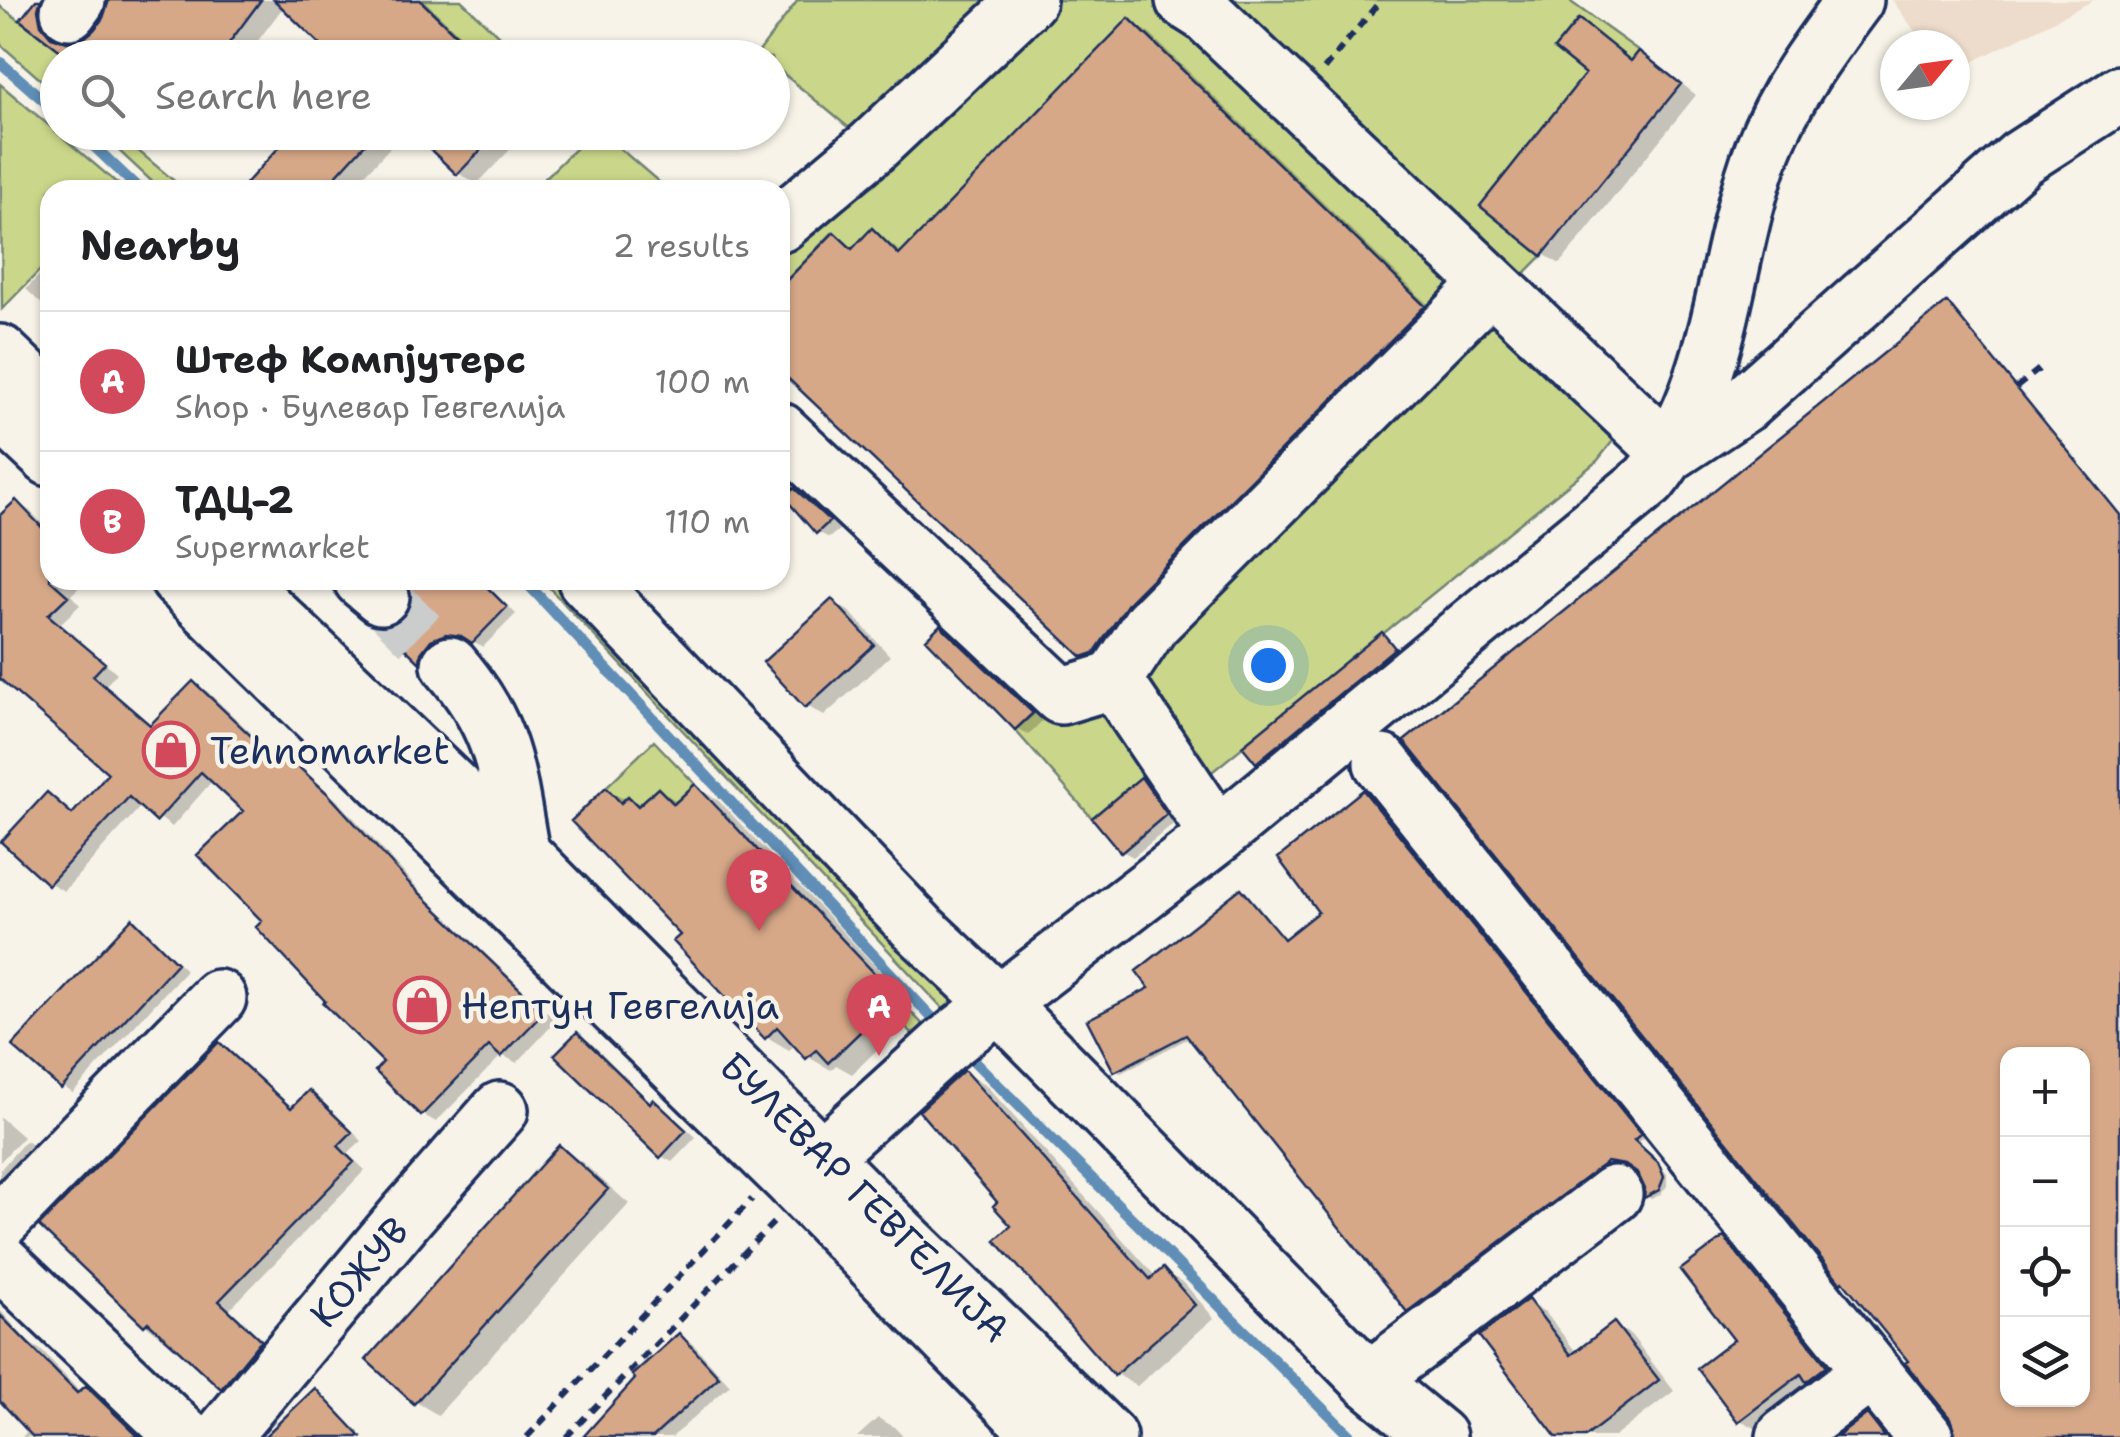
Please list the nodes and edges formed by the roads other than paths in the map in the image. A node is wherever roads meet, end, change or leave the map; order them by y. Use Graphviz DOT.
graph roads {
  1 [pos="1028,0"];
  2 [pos="1184,0"];
  3 [pos="1854,0"];
  4 [pos="2120,94"];
  5 [pos="790,216"];
  6 [pos="1491,284"];
  7 [pos="0,353"];
  8 [pos="40,391"];
  9 [pos="0,411"];
  10 [pos="790,440"];
  11 [pos="40,449"];
  12 [pos="1670,453"];
  13 [pos="189,590"];
  14 [pos="245,590"];
  15 [pos="596,590"];
  16 [pos="450,665"];
  17 [pos="1114,680"];
  18 [pos="1382,763"];
  19 [pos="1218,835"];
  20 [pos="520,854"];
  21 [pos="218,998"];
  22 [pos="998,1003"];
  23 [pos="500,1110"];
  24 [pos="800,1174"];
  25 [pos="1614,1194"];
  26 [pos="0,1222"];
  27 [pos="0,1261"];
  28 [pos="1871,1372"];
  29 [pos="1369,1380"];
  30 [pos="185,1437"];
  31 [pos="221,1437"];
  32 [pos="1044,1437"];
  33 [pos="1108,1437"];
  34 [pos="1438,1437"];
  35 [pos="1785,1437"];
  36 [pos="1925,1437"];
  1 -- 5 [label="main road"];
  2 -- 6 [label="main road"];
  3 -- 12 [label="main road"];
  4 -- 12 [label="main road"];
  6 -- 12 [label="main road"];
  6 -- 17 [label="main road"];
  7 -- 8 [label="main road"];
  9 -- 11 [label="main road"];
  10 -- 17 [label="main road"];
  12 -- 19 [label="main road"];
  13 -- 24 [label="main road, БУЛЕВАР ГЕВГЕЛИЈА"];
  14 -- 20 [label="main road, БУЛЕВАР ГЕВГЕЛИЈА"];
  15 -- 22 [label="main road"];
  16 -- 20 [label="main road"];
  17 -- 19 [label="main road"];
  18 -- 28 [label="main road"];
  19 -- 22 [label="main road"];
  20 -- 24 [label="main road, БУЛЕВАР ГЕВГЕЛИЈА"];
  21 -- 26 [label="main road"];
  22 -- 24 [label="main road"];
  22 -- 29 [label="main road"];
  23 -- 31 [label="main road, КОЖУВ"];
  24 -- 32 [label="main road, БУЛЕВАР ГЕВГЕЛИЈА"];
  24 -- 33 [label="main road, БУЛЕВАР ГЕВГЕЛИЈА"];
  25 -- 29 [label="main road"];
  27 -- 30 [label="main road"];
  28 -- 35 [label="main road"];
  28 -- 36 [label="main road"];
  29 -- 34 [label="main road"];
}
